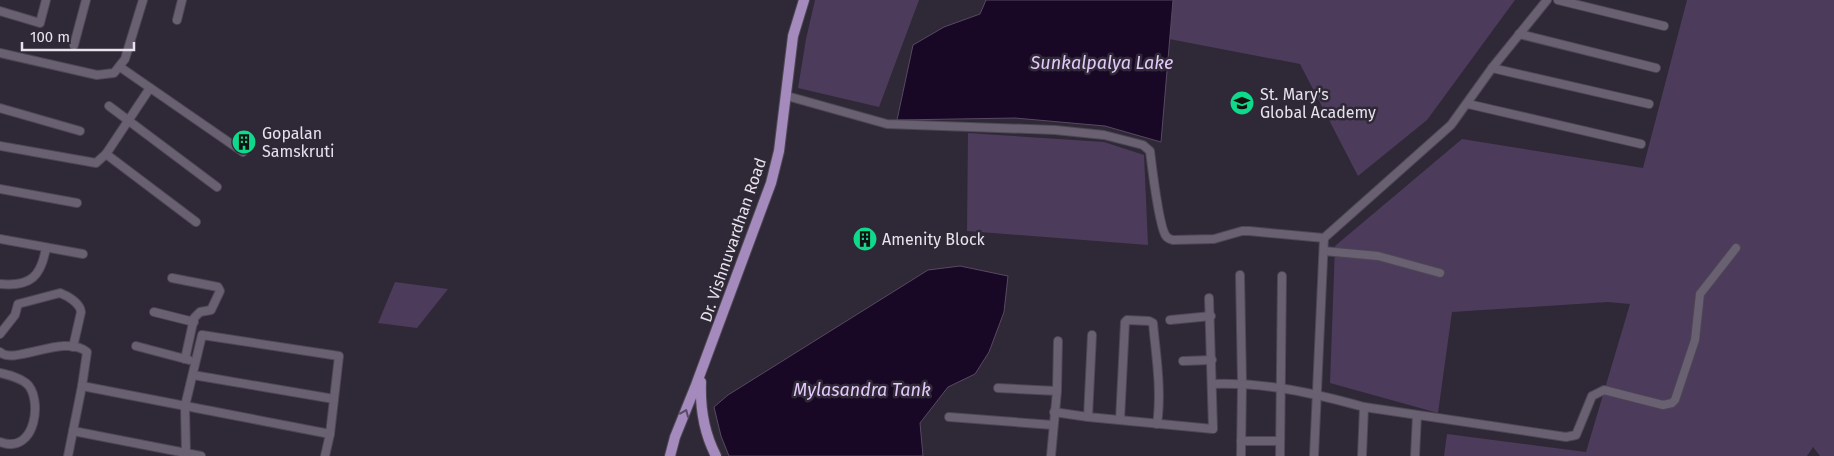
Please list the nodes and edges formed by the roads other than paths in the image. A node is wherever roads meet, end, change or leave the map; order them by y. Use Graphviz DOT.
graph roads {
  1 [pos="46,0"];
  2 [pos="86,0"];
  3 [pos="143,0"];
  4 [pos="182,0"];
  5 [pos="804,0"];
  6 [pos="1547,0"];
  7 [pos="1558,0"];
  8 [pos="0,11"];
  9 [pos="177,20"];
  10 [pos="1664,26"];
  11 [pos="1519,34"];
  12 [pos="74,45"];
  13 [pos="0,53"];
  14 [pos="120,67"];
  15 [pos="1492,68"];
  16 [pos="1656,68"];
  17 [pos="150,88"];
  18 [pos="787,96"];
  19 [pos="1468,104"];
  20 [pos="1649,104"];
  21 [pos="109,106"];
  22 [pos="0,108"];
  23 [pos="128,119"];
  24 [pos="80,130"];
  25 [pos="1641,144"];
  26 [pos="0,146"];
  27 [pos="243,152"];
  28 [pos="106,154"];
  29 [pos="217,187"];
  30 [pos="0,189"];
  31 [pos="77,203"];
  32 [pos="196,222"];
  33 [pos="1324,238"];
  34 [pos="0,239"];
  35 [pos="46,248"];
  36 [pos="1736,248"];
  37 [pos="1324,251"];
  38 [pos="83,254"];
  39 [pos="1440,273"];
  40 [pos="1240,275"];
  41 [pos="1282,276"];
  42 [pos="172,278"];
  43 [pos="0,284"];
  44 [pos="1209,298"];
  45 [pos="154,312"];
  46 [pos="1211,316"];
  47 [pos="1170,320"];
  48 [pos="194,322"];
  49 [pos="1,331"];
  50 [pos="1092,335"];
  51 [pos="1058,341"];
  52 [pos="136,346"];
  53 [pos="73,347"];
  54 [pos="0,352"];
  55 [pos="185,359"];
  56 [pos="1212,360"];
  57 [pos="1183,361"];
  58 [pos="196,362"];
  59 [pos="702,371"];
  60 [pos="0,373"];
  61 [pos="193,375"];
  62 [pos="1242,383"];
  63 [pos="1212,384"];
  64 [pos="82,386"];
  65 [pos="998,388"];
  66 [pos="1281,388"];
  67 [pos="1057,392"];
  68 [pos="1318,394"];
  69 [pos="334,398"];
  70 [pos="185,406"];
  71 [pos="1364,407"];
  72 [pos="1054,412"];
  73 [pos="1417,415"];
  74 [pos="949,417"];
  75 [pos="1088,417"];
  76 [pos="1120,420"];
  77 [pos="1157,424"];
  78 [pos="1053,425"];
  79 [pos="73,430"];
  80 [pos="330,434"];
  81 [pos="1241,441"];
  82 [pos="1280,441"];
  83 [pos="0,442"];
  84 [pos="186,453"];
  85 [pos="68,456"];
  86 [pos="202,456"];
  87 [pos="325,456"];
  88 [pos="670,456"];
  89 [pos="716,456"];
  90 [pos="1051,456"];
  91 [pos="1241,456"];
  92 [pos="1280,456"];
  93 [pos="1314,456"];
  94 [pos="1362,456"];
  95 [pos="1415,456"];
  1 -- 8 [label="street"];
  2 -- 12 [label="street"];
  3 -- 14 [label="street"];
  4 -- 9 [label="street"];
  5 -- 18 [label="main road, Dr. Vishnuvardhan Road"];
  6 -- 11 [label="street"];
  7 -- 10 [label="street"];
  11 -- 15 [label="street"];
  11 -- 16 [label="street"];
  13 -- 14 [label="street"];
  14 -- 17 [label="street"];
  15 -- 19 [label="street"];
  15 -- 20 [label="street"];
  17 -- 23 [label="street"];
  17 -- 27 [label="street"];
  18 -- 33 [label="street"];
  18 -- 59 [label="main road, Dr. Vishnuvardhan Road"];
  19 -- 25 [label="street"];
  19 -- 33 [label="street"];
  21 -- 23 [label="street"];
  22 -- 24 [label="street"];
  23 -- 28 [label="street"];
  23 -- 29 [label="street"];
  26 -- 28 [label="street"];
  28 -- 32 [label="street"];
  30 -- 31 [label="street"];
  33 -- 37 [label="street"];
  34 -- 35 [label="street"];
  35 -- 38 [label="street"];
  35 -- 43 [label="street"];
  36 -- 73 [label="street"];
  37 -- 39 [label="street"];
  37 -- 68 [label="street"];
  40 -- 62 [label="street"];
  41 -- 66 [label="street"];
  42 -- 48 [label="street"];
  44 -- 46 [label="street"];
  45 -- 48 [label="street"];
  46 -- 47 [label="street"];
  46 -- 56 [label="street"];
  48 -- 55 [label="street"];
  49 -- 53 [label="street"];
  50 -- 75 [label="street"];
  51 -- 67 [label="street"];
  52 -- 55 [label="street"];
  53 -- 54 [label="street"];
  53 -- 64 [label="street"];
  55 -- 58 [label="street"];
  56 -- 57 [label="street"];
  56 -- 63 [label="street"];
  58 -- 61 [label="street"];
  58 -- 69 [label="street"];
  88 -- 59 [label="main road, Dr. Vishnuvardhan Road, one-way"];
  59 -- 89 [label="main road, Dr. Vishnuvardhan Road"];
  60 -- 83 [label="street"];
  61 -- 69 [label="street"];
  61 -- 70 [label="street"];
  62 -- 63 [label="street"];
  62 -- 66 [label="street"];
  62 -- 81 [label="street"];
  63 -- 77 [label="street"];
  64 -- 70 [label="street"];
  64 -- 79 [label="street"];
  65 -- 67 [label="street"];
  66 -- 68 [label="street"];
  66 -- 82 [label="street"];
  67 -- 72 [label="street"];
  68 -- 71 [label="street"];
  68 -- 93 [label="street"];
  69 -- 80 [label="street"];
  70 -- 80 [label="street"];
  70 -- 84 [label="street"];
  71 -- 73 [label="street"];
  71 -- 94 [label="street"];
  72 -- 75 [label="street"];
  72 -- 78 [label="street"];
  73 -- 95 [label="street"];
  74 -- 78 [label="street"];
  75 -- 76 [label="street"];
  76 -- 77 [label="street"];
  76 -- 77 [label="street"];
  78 -- 90 [label="street"];
  79 -- 84 [label="street"];
  79 -- 85 [label="street"];
  80 -- 87 [label="street"];
  81 -- 82 [label="street"];
  81 -- 91 [label="street"];
  82 -- 92 [label="street"];
  84 -- 86 [label="street"];
}
